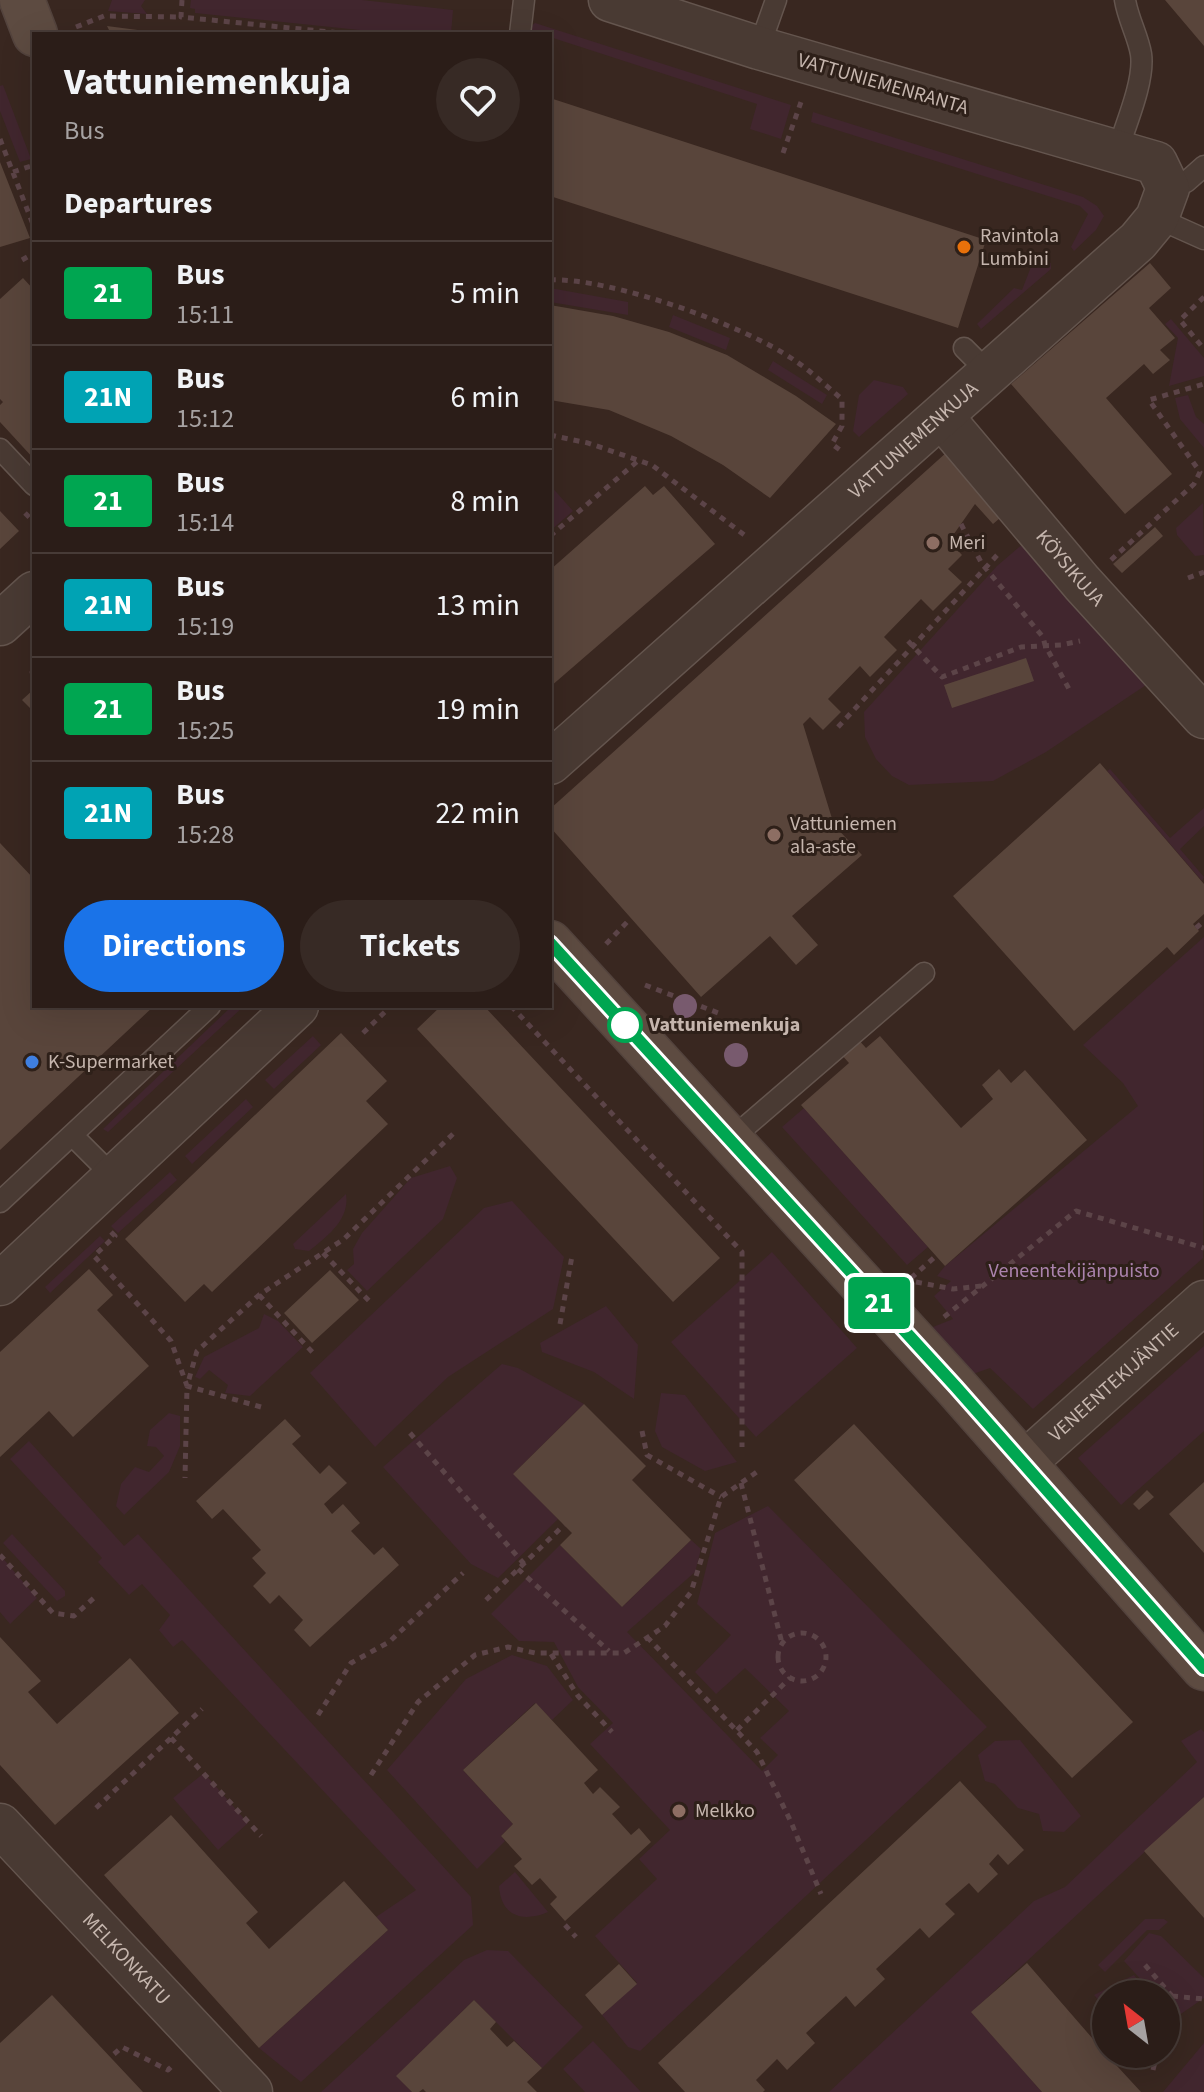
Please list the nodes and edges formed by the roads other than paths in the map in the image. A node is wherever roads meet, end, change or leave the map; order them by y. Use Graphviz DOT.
graph roads {
  1 [pos="22,0"];
  2 [pos="524,0"];
  3 [pos="610,0"];
  4 [pos="776,0"];
  5 [pos="1125,0"];
  6 [pos="55,31"];
  7 [pos="520,32"];
  8 [pos="759,48"];
  9 [pos="1117,152"];
  10 [pos="1204,166"];
  11 [pos="1160,190"];
  12 [pos="1204,239"];
  13 [pos="942,417"];
  14 [pos="0,449"];
  15 [pos="32,483"];
  16 [pos="32,595"];
  17 [pos="0,624"];
  18 [pos="1204,717"];
  19 [pos="552,761"];
  20 [pos="552,945"];
  21 [pos="924,973"];
  22 [pos="208,1008"];
  23 [pos="295,1008"];
  24 [pos="73,1136"];
  25 [pos="730,1140"];
  26 [pos="114,1177"];
  27 [pos="0,1202"];
  28 [pos="0,1284"];
  29 [pos="1204,1302"];
  30 [pos="1023,1464"];
  31 [pos="1204,1668"];
  32 [pos="0,1825"];
  33 [pos="251,2092"];
  1 -- 6 [label="street"];
  2 -- 7 [label="lane"];
  3 -- 8 [label="street, VATTUNIEMENRANTA"];
  4 -- 8 [label="lane"];
  5 -- 9 [label="lane"];
  8 -- 9 [label="street, VATTUNIEMENRANTA"];
  9 -- 11 [label="street, VATTUNIEMENRANTA"];
  10 -- 11 [label="lane"];
  11 -- 12 [label="lane"];
  11 -- 13 [label="street, VATTUNIEMENKUJA"];
  13 -- 18 [label="street, KÖYSIKUJA"];
  13 -- 19 [label="street, VATTUNIEMENKUJA"];
  14 -- 15 [label="lane"];
  16 -- 17 [label="street"];
  20 -- 25 [label="street"];
  21 -- 25 [label="lane"];
  22 -- 24 [label="lane"];
  23 -- 26 [label="street"];
  24 -- 26 [label="lane"];
  24 -- 27 [label="lane"];
  25 -- 30 [label="street"];
  26 -- 28 [label="street"];
  29 -- 30 [label="street, VENEENTEKIJÄNTIE"];
  30 -- 31 [label="street"];
  32 -- 33 [label="street, MELKONKATU"];
}
